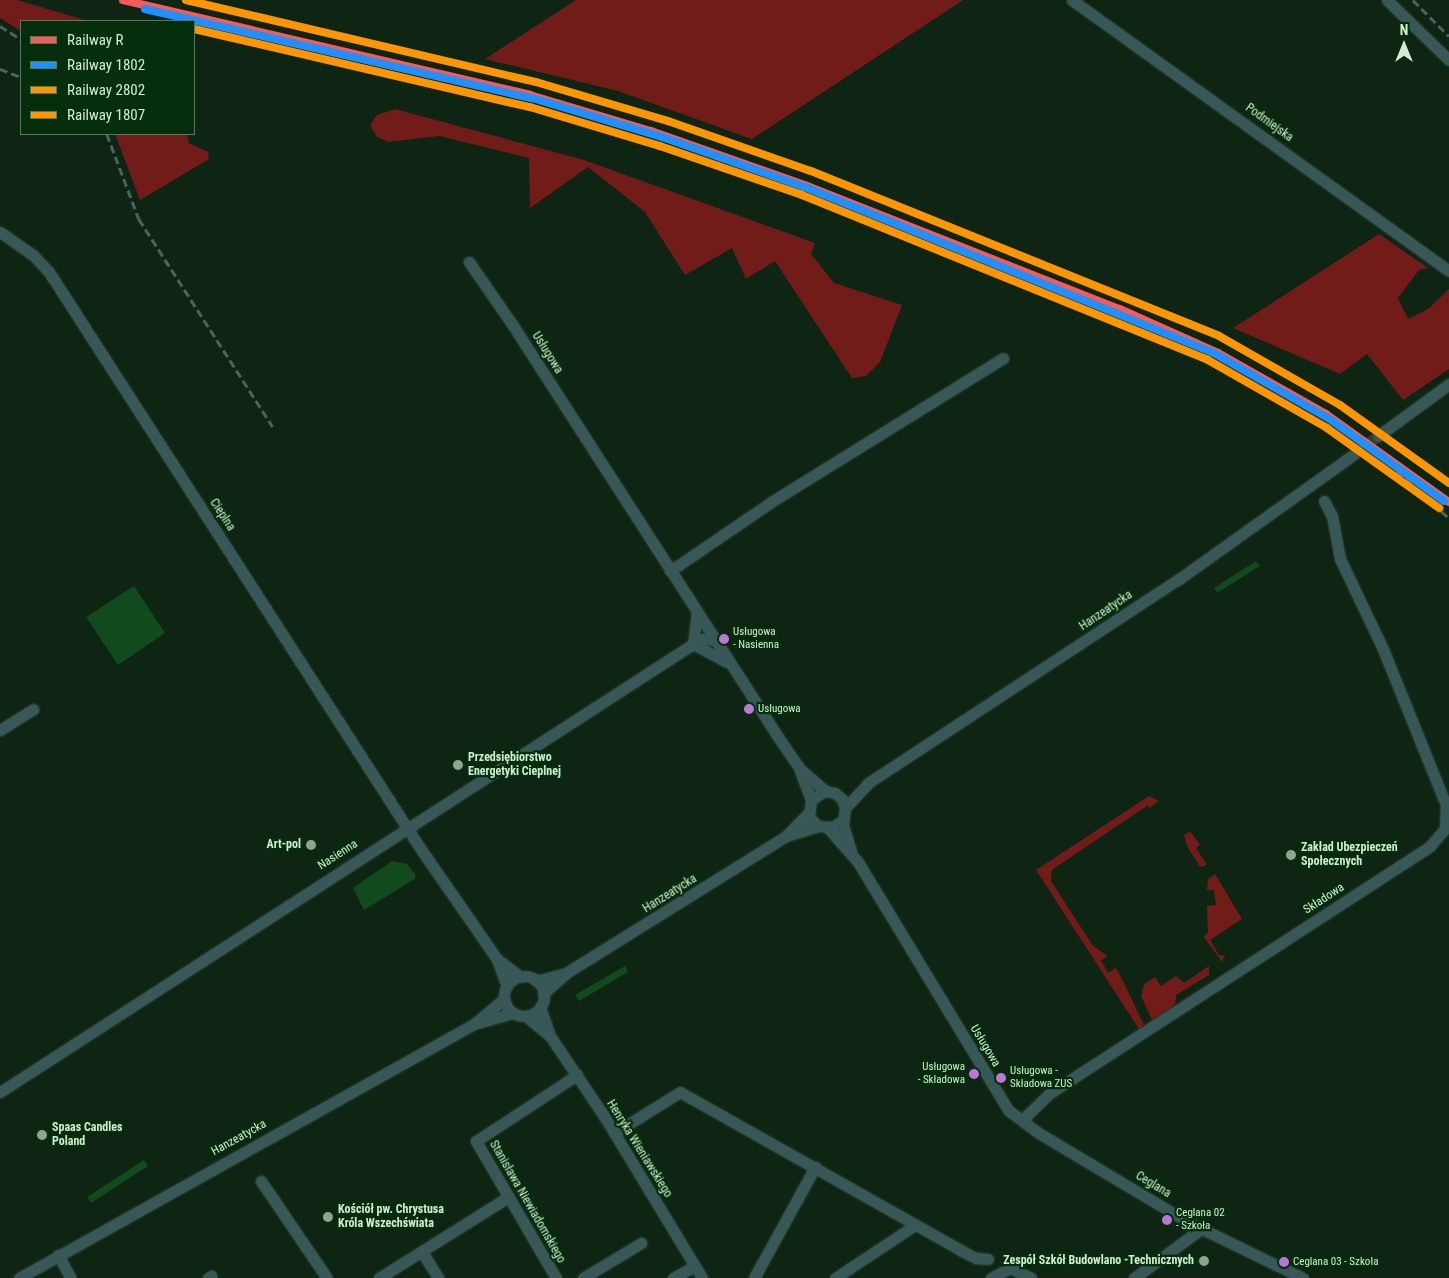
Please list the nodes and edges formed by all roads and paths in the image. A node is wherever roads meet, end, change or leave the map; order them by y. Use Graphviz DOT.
graph roads {
  1 [pos="1072,0"];
  2 [pos="1388,0"];
  3 [pos="1449,60"];
  4 [pos="0,232"];
  5 [pos="469,262"];
  6 [pos="1449,271"];
  7 [pos="1003,358"];
  8 [pos="1449,384"];
  9 [pos="1378,436"];
  10 [pos="1354,454"];
  11 [pos="1324,501"];
  12 [pos="670,571"];
  13 [pos="697,612"];
  14 [pos="715,640"];
  15 [pos="693,644"];
  16 [pos="732,666"];
  17 [pos="33,709"];
  18 [pos="0,730"];
  19 [pos="800,769"];
  20 [pos="868,783"];
  21 [pos="830,792"];
  22 [pos="811,800"];
  23 [pos="808,813"];
  24 [pos="844,814"];
  25 [pos="407,827"];
  26 [pos="823,827"];
  27 [pos="786,836"];
  28 [pos="851,852"];
  29 [pos="497,959"];
  30 [pos="566,973"];
  31 [pos="521,977"];
  32 [pos="536,981"];
  33 [pos="507,986"];
  34 [pos="543,994"];
  35 [pos="504,999"];
  36 [pos="540,1007"];
  37 [pos="512,1013"];
  38 [pos="526,1016"];
  39 [pos="474,1024"];
  40 [pos="550,1036"];
  41 [pos="577,1075"];
  42 [pos="0,1092"];
  43 [pos="1022,1120"];
  44 [pos="614,1132"];
  45 [pos="815,1167"];
  46 [pos="261,1181"];
  47 [pos="508,1197"];
  48 [pos="915,1225"];
  49 [pos="1201,1229"];
  50 [pos="641,1243"];
  51 [pos="422,1252"];
  52 [pos="58,1256"];
  53 [pos="988,1259"];
  54 [pos="694,1266"];
  55 [pos="19,1278"];
  56 [pos="71,1278"];
  57 [pos="327,1278"];
  58 [pos="379,1278"];
  59 [pos="438,1278"];
  60 [pos="556,1278"];
  61 [pos="583,1278"];
  62 [pos="673,1278"];
  63 [pos="702,1278"];
  64 [pos="754,1278"];
  65 [pos="834,1278"];
  66 [pos="991,1278"];
  67 [pos="1031,1278"];
  68 [pos="1134,1278"];
  69 [pos="1303,1278"];
  1 -- 6 [label="street, Podmiejska"];
  2 -- 3 [label="street"];
  4 -- 25 [label="street, Cieplna"];
  5 -- 12 [label="street, Usługowa"];
  7 -- 12 [label="street"];
  8 -- 9 [label="street"];
  10 -- 20 [label="street, Hanzeatycka"];
  11 -- 43 [label="street, Składowa"];
  12 -- 13 [label="street, Usługowa"];
  13 -- 14 [label="street, Usługowa"];
  13 -- 15 [label="street"];
  14 -- 15 [label="street"];
  14 -- 16 [label="street, Usługowa"];
  15 -- 16 [label="street, Usługowa"];
  15 -- 25 [label="street, Nasienna"];
  16 -- 19 [label="street, Usługowa"];
  17 -- 18 [label="street"];
  19 -- 21 [label="street, Usługowa"];
  19 -- 22 [label="street, Usługowa"];
  20 -- 21 [label="street, Hanzeatycka"];
  20 -- 24 [label="street, Hanzeatycka"];
  21 -- 22 [label="street, Hanzeatycka"];
  21 -- 24 [label="street, Usługowa"];
  22 -- 23 [label="street"];
  23 -- 26 [label="street, Usługowa"];
  23 -- 27 [label="street, Hanzeatycka"];
  24 -- 26 [label="street, Hanzeatycka"];
  24 -- 28 [label="street, Usługowa"];
  25 -- 29 [label="street"];
  25 -- 42 [label="street, Nasienna"];
  26 -- 27 [label="street, Hanzeatycka"];
  26 -- 28 [label="street, Usługowa"];
  27 -- 30 [label="street, Hanzeatycka"];
  28 -- 43 [label="street, Usługowa"];
  29 -- 31 [label="street"];
  29 -- 33 [label="street"];
  30 -- 32 [label="street, Hanzeatycka"];
  30 -- 34 [label="street, Hanzeatycka"];
  31 -- 32 [label="street"];
  31 -- 33 [label="street"];
  32 -- 34 [label="street"];
  33 -- 35 [label="street"];
  34 -- 36 [label="street"];
  35 -- 37 [label="street"];
  35 -- 39 [label="street, Hanzeatycka"];
  36 -- 38 [label="street"];
  36 -- 40 [label="street, Henryka Wieniawskiego"];
  37 -- 38 [label="street"];
  37 -- 39 [label="street, Hanzeatycka"];
  38 -- 40 [label="street, Henryka Wieniawskiego"];
  39 -- 52 [label="street, Hanzeatycka"];
  40 -- 41 [label="street, Henryka Wieniawskiego"];
  41 -- 44 [label="street, Henryka Wieniawskiego"];
  41 -- 47 [label="street, Stanisława Niewiadomskiego"];
  43 -- 49 [label="street, Ceglana"];
  44 -- 45 [label="street"];
  44 -- 54 [label="street, Henryka Wieniawskiego"];
  45 -- 48 [label="street"];
  45 -- 64 [label="street"];
  46 -- 57 [label="street"];
  47 -- 51 [label="street"];
  47 -- 60 [label="street, Stanisława Niewiadomskiego"];
  48 -- 53 [label="street"];
  48 -- 65 [label="street"];
  49 -- 68 [label="street"];
  49 -- 69 [label="street, Ceglana"];
  50 -- 61 [label="street"];
  51 -- 58 [label="street"];
  51 -- 59 [label="street"];
  52 -- 55 [label="street, Hanzeatycka"];
  52 -- 56 [label="street"];
  54 -- 62 [label="street"];
  54 -- 63 [label="street, Henryka Wieniawskiego"];
  66 -- 67 [label="street"];
}
